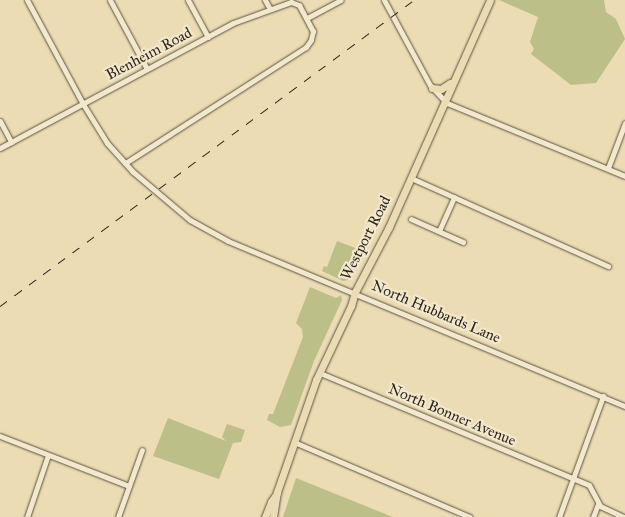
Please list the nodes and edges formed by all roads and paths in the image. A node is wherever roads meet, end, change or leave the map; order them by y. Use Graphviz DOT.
graph roads {
  1 [pos="27,0"];
  2 [pos="110,0"];
  3 [pos="188,0"];
  4 [pos="265,0"];
  5 [pos="341,0"];
  6 [pos="384,0"];
  7 [pos="490,0"];
  8 [pos="270,9"];
  9 [pos="307,18"];
  10 [pos="208,37"];
  11 [pos="147,69"];
  12 [pos="452,82"];
  13 [pos="432,88"];
  14 [pos="444,100"];
  15 [pos="83,104"];
  16 [pos="0,121"];
  17 [pos="625,123"];
  18 [pos="11,142"];
  19 [pos="0,148"];
  20 [pos="125,163"];
  21 [pos="608,168"];
  22 [pos="625,176"];
  23 [pos="411,178"];
  24 [pos="454,197"];
  25 [pos="411,219"];
  26 [pos="439,231"];
  27 [pos="463,242"];
  28 [pos="608,266"];
  29 [pos="355,292"];
  30 [pos="320,373"];
  31 [pos="603,396"];
  32 [pos="625,406"];
  33 [pos="0,436"];
  34 [pos="294,442"];
  35 [pos="142,450"];
  36 [pos="48,455"];
  37 [pos="573,479"];
  38 [pos="129,486"];
  39 [pos="277,492"];
  40 [pos="598,504"];
  41 [pos="27,517"];
  42 [pos="118,517"];
  43 [pos="265,517"];
  44 [pos="273,517"];
  45 [pos="470,517"];
  46 [pos="559,517"];
  47 [pos="593,517"];
  48 [pos="624,517"];
  1 -- 15 [label="street, North Hubbards Lane"];
  2 -- 11 [label="street"];
  3 -- 10 [label="street"];
  4 -- 8 [label="street"];
  5 -- 9 [label="street"];
  6 -- 13 [label="street"];
  7 -- 12 [label="main road, Westport Road"];
  8 -- 9 [label="street, Blenheim Road"];
  8 -- 10 [label="street, Blenheim Road"];
  9 -- 20 [label="street"];
  10 -- 11 [label="street, Blenheim Road"];
  11 -- 15 [label="street, Blenheim Road"];
  12 -- 13 [label="main road"];
  12 -- 14 [label="main road, Westport Road"];
  13 -- 14 [label="street"];
  14 -- 21 [label="street"];
  14 -- 23 [label="main road, Westport Road"];
  15 -- 18 [label="street, Blenheim Road"];
  15 -- 20 [label="street, North Hubbards Lane"];
  16 -- 18 [label="street"];
  17 -- 21 [label="street"];
  18 -- 19 [label="street, Blenheim Road"];
  20 -- 29 [label="street, North Hubbards Lane"];
  21 -- 22 [label="street"];
  23 -- 24 [label="street"];
  23 -- 29 [label="main road, Westport Road"];
  24 -- 26 [label="street"];
  24 -- 28 [label="street"];
  25 -- 26 [label="street"];
  26 -- 27 [label="street"];
  29 -- 30 [label="main road, Westport Road"];
  29 -- 31 [label="street, North Hubbards Lane"];
  30 -- 34 [label="main road, Westport Road"];
  30 -- 37 [label="street, North Bonner Avenue"];
  31 -- 32 [label="street, North Hubbards Lane"];
  31 -- 37 [label="street"];
  33 -- 36 [label="street"];
  34 -- 39 [label="main road, Westport Road"];
  34 -- 45 [label="street"];
  35 -- 38 [label="street"];
  36 -- 38 [label="street"];
  36 -- 41 [label="street"];
  37 -- 40 [label="street, North Bonner Avenue"];
  37 -- 46 [label="street"];
  38 -- 42 [label="street"];
  39 -- 43 [label="main road, Westport Road"];
  39 -- 44 [label="main road, Westport Road"];
  40 -- 47 [label="street"];
  40 -- 48 [label="street"];
}
